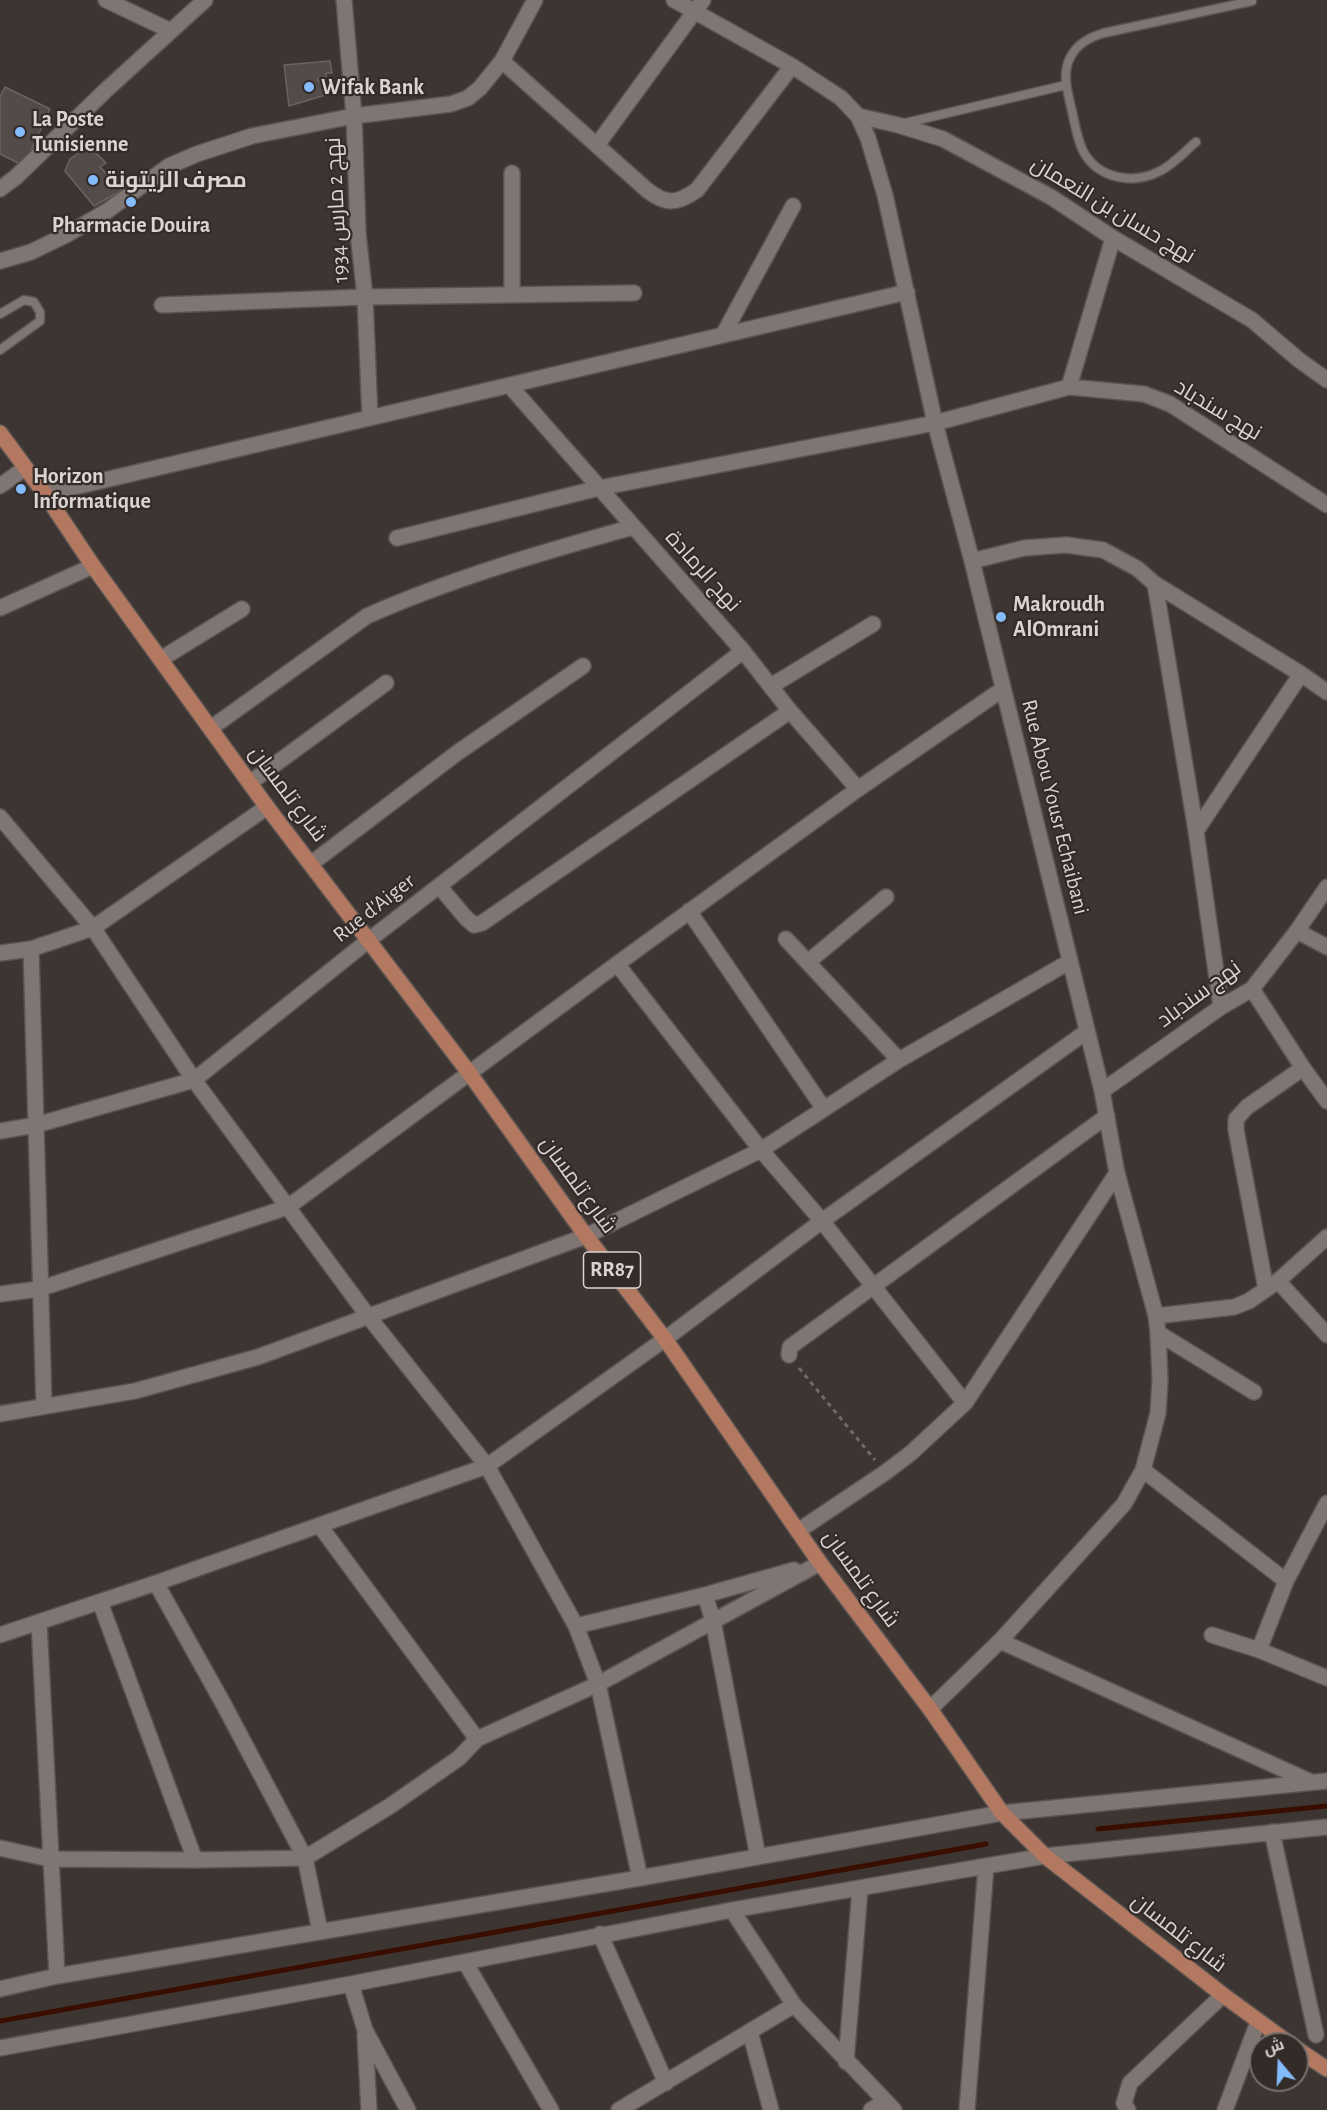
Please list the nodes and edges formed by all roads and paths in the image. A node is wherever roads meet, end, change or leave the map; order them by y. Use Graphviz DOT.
graph roads {
  1 [pos="106,0"];
  2 [pos="205,0"];
  3 [pos="344,0"];
  4 [pos="535,0"];
  5 [pos="674,0"];
  6 [pos="1252,1"];
  7 [pos="699,6"];
  8 [pos="171,31"];
  9 [pos="502,62"];
  10 [pos="792,66"];
  11 [pos="1066,85"];
  12 [pos="354,116"];
  13 [pos="858,116"];
  14 [pos="898,124"];
  15 [pos="1196,142"];
  16 [pos="597,145"];
  17 [pos="512,173"];
  18 [pos="0,189"];
  19 [pos="793,206"];
  20 [pos="1113,238"];
  21 [pos="0,261"];
  22 [pos="907,292"];
  23 [pos="634,293"];
  24 [pos="512,295"];
  25 [pos="365,297"];
  26 [pos="162,305"];
  27 [pos="0,314"];
  28 [pos="723,335"];
  29 [pos="0,350"];
  30 [pos="1327,380"];
  31 [pos="510,386"];
  32 [pos="1069,387"];
  33 [pos="370,418"];
  34 [pos="935,423"];
  35 [pos="0,433"];
  36 [pos="25,468"];
  37 [pos="0,486"];
  38 [pos="599,488"];
  39 [pos="45,494"];
  40 [pos="1327,505"];
  41 [pos="633,527"];
  42 [pos="397,538"];
  43 [pos="972,561"];
  44 [pos="93,566"];
  45 [pos="1155,584"];
  46 [pos="0,608"];
  47 [pos="242,609"];
  48 [pos="873,624"];
  49 [pos="743,651"];
  50 [pos="160,658"];
  51 [pos="583,666"];
  52 [pos="1301,674"];
  53 [pos="386,683"];
  54 [pos="771,686"];
  55 [pos="1003,689"];
  56 [pos="1327,692"];
  57 [pos="790,711"];
  58 [pos="212,728"];
  59 [pos="251,782"];
  60 [pos="858,789"];
  61 [pos="267,807"];
  62 [pos="0,817"];
  63 [pos="1196,831"];
  64 [pos="312,863"];
  65 [pos="440,886"];
  66 [pos="1327,887"];
  67 [pos="886,897"];
  68 [pos="689,911"];
  69 [pos="93,928"];
  70 [pos="1297,931"];
  71 [pos="786,939"];
  72 [pos="369,940"];
  73 [pos="1327,947"];
  74 [pos="32,949"];
  75 [pos="0,953"];
  76 [pos="808,962"];
  77 [pos="1069,962"];
  78 [pos="617,964"];
  79 [pos="1252,989"];
  80 [pos="1221,1007"];
  81 [pos="1086,1032"];
  82 [pos="899,1060"];
  83 [pos="1303,1068"];
  84 [pos="471,1074"];
  85 [pos="194,1080"];
  86 [pos="1102,1091"];
  87 [pos="1327,1101"];
  88 [pos="824,1109"];
  89 [pos="1107,1116"];
  90 [pos="36,1125"];
  91 [pos="0,1131"];
  92 [pos="761,1150"];
  93 [pos="1117,1173"];
  94 [pos="288,1207"];
  95 [pos="822,1221"];
  96 [pos="586,1236"];
  97 [pos="1327,1237"];
  98 [pos="1272,1285"];
  99 [pos="872,1286"];
  100 [pos="39,1289"];
  101 [pos="0,1294"];
  102 [pos="368,1316"];
  103 [pos="1156,1316"];
  104 [pos="1158,1333"];
  105 [pos="1327,1335"];
  106 [pos="665,1339"];
  107 [pos="789,1355"];
  108 [pos="1254,1392"];
  109 [pos="965,1404"];
  110 [pos="44,1406"];
  111 [pos="0,1414"];
  112 [pos="487,1466"];
  113 [pos="1143,1470"];
  114 [pos="886,1472"];
  115 [pos="1327,1503"];
  116 [pos="320,1526"];
  117 [pos="798,1531"];
  118 [pos="820,1563"];
  119 [pos="1286,1581"];
  120 [pos="156,1583"];
  121 [pos="705,1595"];
  122 [pos="100,1602"];
  123 [pos="713,1621"];
  124 [pos="39,1622"];
  125 [pos="576,1626"];
  126 [pos="0,1635"];
  127 [pos="1212,1635"];
  128 [pos="1000,1641"];
  129 [pos="1259,1650"];
  130 [pos="1327,1678"];
  131 [pos="598,1684"];
  132 [pos="930,1709"];
  133 [pos="477,1739"];
  134 [pos="1327,1781"];
  135 [pos="1311,1782"];
  136 [pos="1002,1813"];
  137 [pos="1327,1827"];
  138 [pos="1272,1832"];
  139 [pos="0,1848"];
  140 [pos="1045,1856"];
  141 [pos="758,1857"];
  142 [pos="305,1858"];
  143 [pos="50,1859"];
  144 [pos="195,1860"];
  145 [pos="986,1866"];
  146 [pos="640,1878"];
  147 [pos="860,1888"];
  148 [pos="732,1910"];
  149 [pos="320,1931"];
  150 [pos="600,1934"];
  151 [pos="465,1962"];
  152 [pos="57,1976"];
  153 [pos="351,1984"];
  154 [pos="0,1989"];
  155 [pos="1223,1995"];
  156 [pos="794,2006"];
  157 [pos="1258,2022"];
  158 [pos="365,2030"];
  159 [pos="1321,2031"];
  160 [pos="750,2032"];
  161 [pos="1273,2032"];
  162 [pos="0,2048"];
  163 [pos="1309,2057"];
  164 [pos="846,2061"];
  165 [pos="1327,2069"];
  166 [pos="666,2083"];
  167 [pos="890,2105"];
  168 [pos="369,2110"];
  169 [pos="408,2110"];
  170 [pos="551,2110"];
  171 [pos="619,2110"];
  172 [pos="771,2110"];
  173 [pos="871,2110"];
  174 [pos="967,2110"];
  175 [pos="1128,2110"];
  176 [pos="1225,2110"];
  1 -- 8 [label="street"];
  2 -- 8 [label="street"];
  3 -- 12 [label="street, نهج 2 مارس 1934"];
  4 -- 9 [label="street"];
  5 -- 7 [label="street"];
  6 -- 11 [label="lane"];
  7 -- 10 [label="street"];
  7 -- 16 [label="street"];
  8 -- 18 [label="street"];
  9 -- 12 [label="street"];
  9 -- 16 [label="street"];
  10 -- 13 [label="street"];
  10 -- 16 [label="street"];
  11 -- 14 [label="lane"];
  11 -- 15 [label="lane"];
  12 -- 21 [label="street"];
  12 -- 25 [label="street, نهج 2 مارس 1934"];
  13 -- 14 [label="street, نهج حسان بن النعمان"];
  13 -- 22 [label="street"];
  14 -- 20 [label="street, نهج حسان بن النعمان"];
  17 -- 24 [label="street"];
  19 -- 28 [label="street"];
  20 -- 30 [label="street, نهج حسان بن النعمان"];
  20 -- 32 [label="street"];
  22 -- 28 [label="street"];
  22 -- 34 [label="street, Rue Abou Yousr Echaibani"];
  23 -- 24 [label="street"];
  24 -- 25 [label="street"];
  25 -- 26 [label="street"];
  25 -- 33 [label="street, نهج 2 مارس 1934"];
  27 -- 29 [label="lane"];
  28 -- 31 [label="street"];
  31 -- 33 [label="street"];
  31 -- 38 [label="street, نهج الرمادة"];
  32 -- 34 [label="street, نهج سندباد"];
  32 -- 40 [label="street, نهج سندباد"];
  33 -- 39 [label="street"];
  34 -- 38 [label="street, نهج سندباد"];
  34 -- 43 [label="street, Rue Abou Yousr Echaibani"];
  35 -- 36 [label="main road, شارع تلمسان / RR87"];
  36 -- 37 [label="street"];
  36 -- 39 [label="main road, شارع تلمسان / RR87"];
  38 -- 41 [label="street, نهج الرمادة"];
  38 -- 42 [label="street, نهج سندباد"];
  39 -- 44 [label="main road, شارع تلمسان / RR87"];
  41 -- 49 [label="street, نهج الرمادة"];
  41 -- 58 [label="street"];
  43 -- 45 [label="street"];
  43 -- 55 [label="street, Rue Abou Yousr Echaibani"];
  44 -- 46 [label="street"];
  44 -- 50 [label="main road, شارع تلمسان / RR87"];
  45 -- 52 [label="street"];
  45 -- 63 [label="street"];
  47 -- 50 [label="street"];
  48 -- 54 [label="street"];
  49 -- 54 [label="street, نهج الرمادة"];
  49 -- 65 [label="street, Rue d'Aiger"];
  50 -- 58 [label="main road, شارع تلمسان / RR87"];
  51 -- 64 [label="street"];
  52 -- 56 [label="street"];
  52 -- 63 [label="street"];
  53 -- 59 [label="street"];
  54 -- 57 [label="street, نهج الرمادة"];
  55 -- 60 [label="street"];
  55 -- 77 [label="street, Rue Abou Yousr Echaibani"];
  57 -- 60 [label="street, نهج الرمادة"];
  57 -- 65 [label="street"];
  58 -- 59 [label="main road, شارع تلمسان / RR87"];
  59 -- 61 [label="main road, شارع تلمسان / RR87"];
  60 -- 68 [label="street"];
  61 -- 64 [label="main road, شارع تلمسان / RR87"];
  61 -- 69 [label="street"];
  62 -- 69 [label="street"];
  63 -- 80 [label="street"];
  64 -- 72 [label="main road, شارع تلمسان / RR87"];
  65 -- 72 [label="street, Rue d'Aiger"];
  66 -- 70 [label="street, نهج سندباد"];
  67 -- 76 [label="street"];
  68 -- 78 [label="street"];
  68 -- 88 [label="street"];
  69 -- 74 [label="street"];
  69 -- 85 [label="street"];
  70 -- 73 [label="street"];
  70 -- 79 [label="street, نهج سندباد"];
  71 -- 76 [label="street"];
  72 -- 84 [label="main road, شارع تلمسان / RR87"];
  72 -- 85 [label="street, Rue d'Aiger"];
  74 -- 75 [label="street"];
  74 -- 90 [label="street"];
  76 -- 82 [label="street"];
  77 -- 81 [label="street, Rue Abou Yousr Echaibani"];
  77 -- 82 [label="street"];
  78 -- 84 [label="street"];
  78 -- 92 [label="street"];
  79 -- 80 [label="street, نهج سندباد"];
  79 -- 83 [label="street"];
  80 -- 86 [label="street, نهج سندباد"];
  81 -- 86 [label="street, Rue Abou Yousr Echaibani"];
  81 -- 95 [label="street"];
  82 -- 88 [label="street"];
  83 -- 87 [label="street"];
  83 -- 98 [label="street"];
  84 -- 94 [label="street"];
  84 -- 96 [label="main road, شارع تلمسان / RR87"];
  85 -- 90 [label="street, Rue d'Aiger"];
  85 -- 94 [label="street"];
  86 -- 89 [label="street, Rue Abou Yousr Echaibani"];
  88 -- 92 [label="street"];
  89 -- 93 [label="street, Rue Abou Yousr Echaibani"];
  89 -- 99 [label="street"];
  90 -- 91 [label="street, Rue d'Aiger"];
  90 -- 100 [label="street"];
  92 -- 95 [label="street"];
  92 -- 96 [label="street"];
  93 -- 103 [label="street, Rue Abou Yousr Echaibani"];
  93 -- 109 [label="street"];
  94 -- 100 [label="street"];
  94 -- 102 [label="street"];
  95 -- 99 [label="street"];
  95 -- 106 [label="street"];
  96 -- 102 [label="street"];
  96 -- 106 [label="main road, شارع تلمسان / RR87"];
  97 -- 98 [label="street"];
  98 -- 103 [label="street"];
  98 -- 105 [label="street"];
  99 -- 107 [label="street"];
  99 -- 109 [label="street"];
  100 -- 101 [label="street"];
  100 -- 110 [label="street"];
  102 -- 110 [label="street"];
  102 -- 112 [label="street"];
  103 -- 104 [label="street, Rue Abou Yousr Echaibani"];
  104 -- 108 [label="street"];
  104 -- 113 [label="street, Rue Abou Yousr Echaibani"];
  106 -- 112 [label="street"];
  106 -- 117 [label="main road, شارع تلمسان / RR87"];
  107 -- 114 [label="path"];
  109 -- 114 [label="street"];
  110 -- 111 [label="street"];
  112 -- 116 [label="street"];
  112 -- 125 [label="street"];
  113 -- 119 [label="street"];
  113 -- 128 [label="street, Rue Abou Yousr Echaibani"];
  114 -- 117 [label="street"];
  115 -- 119 [label="street"];
  116 -- 120 [label="street"];
  116 -- 133 [label="street"];
  117 -- 118 [label="main road, شارع تلمسان / RR87"];
  118 -- 121 [label="street"];
  118 -- 123 [label="street"];
  118 -- 132 [label="main road, شارع تلمسان / RR87"];
  119 -- 129 [label="street"];
  120 -- 122 [label="street"];
  120 -- 142 [label="street"];
  121 -- 123 [label="street"];
  121 -- 125 [label="street"];
  122 -- 124 [label="street"];
  122 -- 144 [label="street"];
  123 -- 131 [label="street"];
  123 -- 141 [label="street"];
  124 -- 126 [label="street"];
  124 -- 143 [label="street"];
  125 -- 131 [label="street"];
  127 -- 129 [label="street"];
  128 -- 132 [label="street, Rue Abou Yousr Echaibani"];
  128 -- 135 [label="street"];
  129 -- 130 [label="street"];
  131 -- 133 [label="street"];
  131 -- 146 [label="street"];
  132 -- 136 [label="main road, شارع تلمسان / RR87"];
  133 -- 142 [label="street"];
  134 -- 135 [label="street"];
  135 -- 136 [label="street"];
  136 -- 140 [label="main road, شارع تلمسان / RR87"];
  136 -- 141 [label="street"];
  137 -- 138 [label="street"];
  138 -- 140 [label="street"];
  138 -- 159 [label="street"];
  139 -- 143 [label="street"];
  140 -- 145 [label="street"];
  140 -- 155 [label="main road, شارع تلمسان / RR87"];
  141 -- 146 [label="street"];
  142 -- 144 [label="street"];
  142 -- 149 [label="street"];
  143 -- 144 [label="street"];
  143 -- 152 [label="street"];
  145 -- 147 [label="street"];
  145 -- 174 [label="street"];
  146 -- 149 [label="street"];
  147 -- 148 [label="street"];
  147 -- 164 [label="street"];
  148 -- 150 [label="street"];
  148 -- 156 [label="street"];
  149 -- 152 [label="street"];
  150 -- 151 [label="street"];
  150 -- 166 [label="street"];
  151 -- 153 [label="street"];
  151 -- 170 [label="street"];
  152 -- 154 [label="street"];
  153 -- 158 [label="street"];
  153 -- 162 [label="street"];
  155 -- 157 [label="main road, شارع تلمسان / RR87"];
  155 -- 175 [label="street"];
  156 -- 160 [label="street"];
  156 -- 164 [label="street"];
  157 -- 161 [label="main road, شارع تلمسان / RR87"];
  157 -- 176 [label="street"];
  158 -- 168 [label="street"];
  158 -- 169 [label="street"];
  160 -- 166 [label="street"];
  160 -- 172 [label="street"];
  163 -- 165 [label="main road, شارع تلمسان / RR87"];
  164 -- 167 [label="street"];
  166 -- 171 [label="street"];
  167 -- 173 [label="street"];
}
